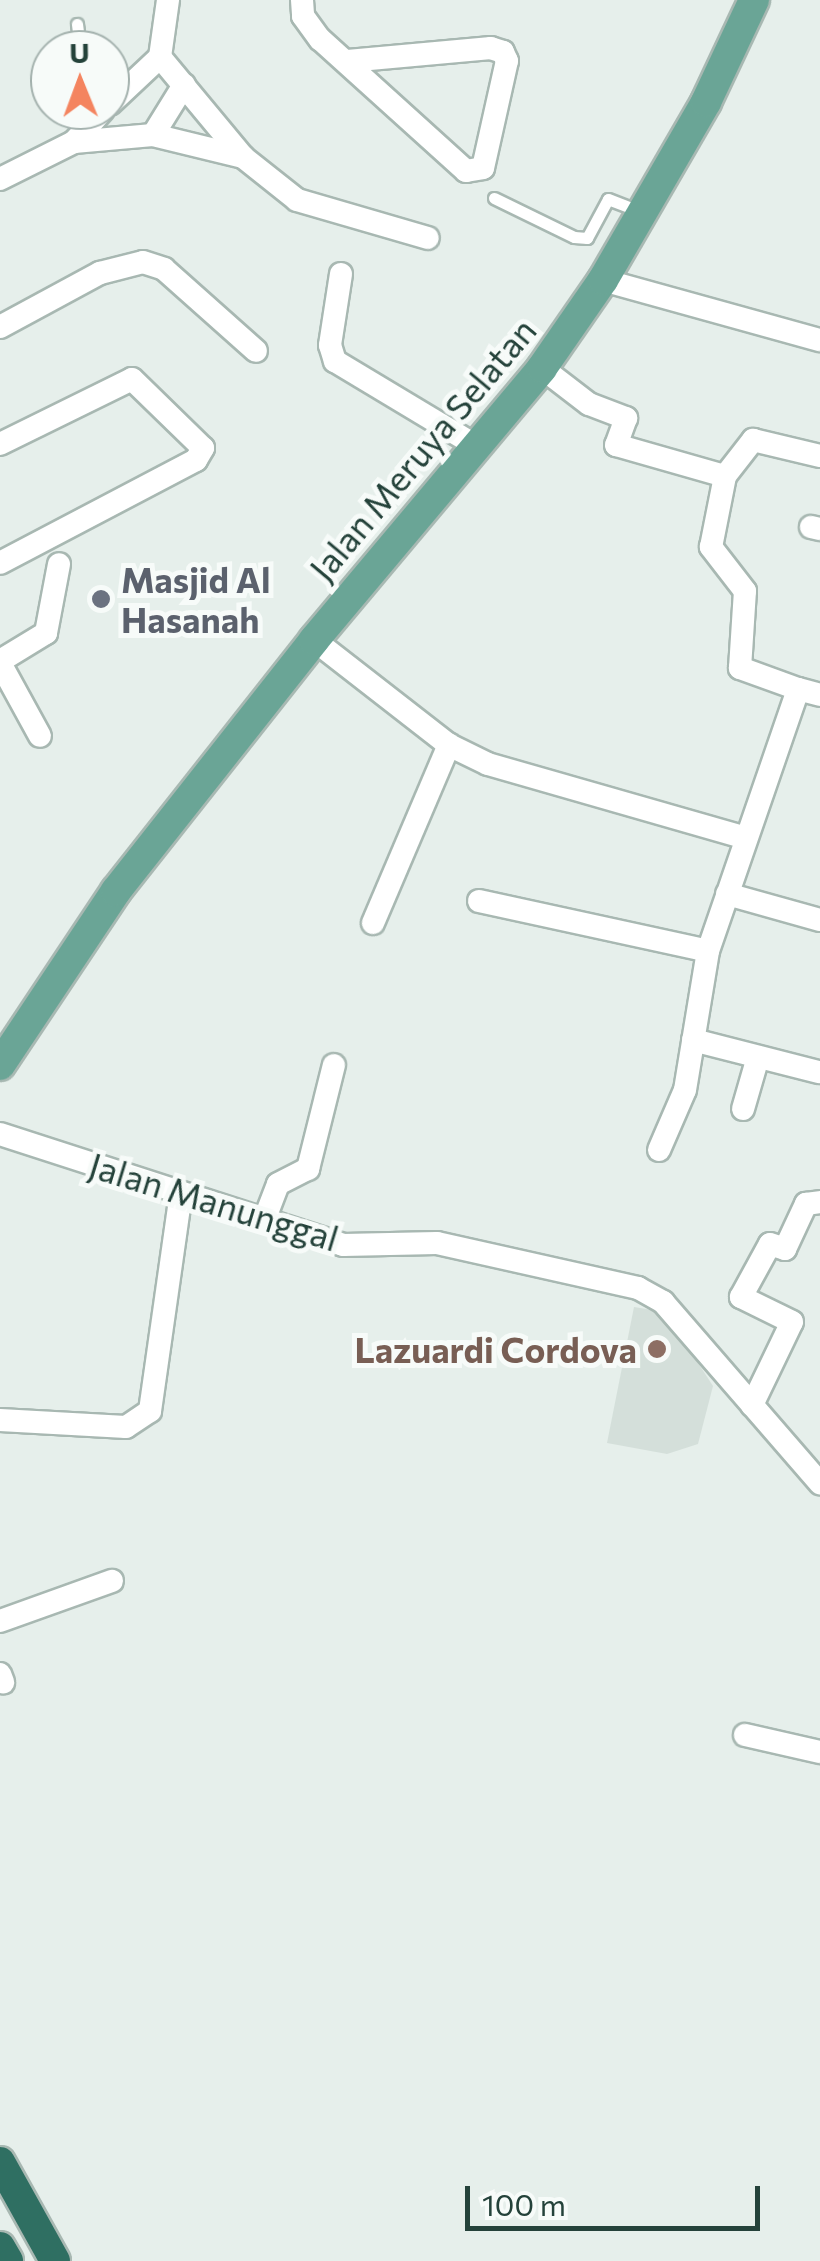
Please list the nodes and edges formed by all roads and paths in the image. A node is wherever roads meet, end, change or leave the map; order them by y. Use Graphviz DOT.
graph roads {
  1 [pos="168,0"];
  2 [pos="302,0"];
  3 [pos="754,0"];
  4 [pos="78,24"];
  5 [pos="78,30"];
  6 [pos="160,56"];
  7 [pos="348,62"];
  8 [pos="130,85"];
  9 [pos="184,86"];
  10 [pos="82,130"];
  11 [pos="153,135"];
  12 [pos="74,142"];
  13 [pos="242,157"];
  14 [pos="0,179"];
  15 [pos="494,198"];
  16 [pos="643,212"];
  17 [pos="428,238"];
  18 [pos="341,274"];
  19 [pos="603,280"];
  20 [pos="0,327"];
  21 [pos="820,340"];
  22 [pos="256,351"];
  23 [pos="542,368"];
  24 [pos="0,444"];
  25 [pos="474,446"];
  26 [pos="820,456"];
  27 [pos="725,476"];
  28 [pos="0,564"];
  29 [pos="59,564"];
  30 [pos="314,640"];
  31 [pos="0,662"];
  32 [pos="809,692"];
  33 [pos="40,736"];
  34 [pos="448,744"];
  35 [pos="746,838"];
  36 [pos="727,894"];
  37 [pos="479,900"];
  38 [pos="820,920"];
  39 [pos="373,923"];
  40 [pos="708,951"];
  41 [pos="693,1040"];
  42 [pos="758,1057"];
  43 [pos="0,1065"];
  44 [pos="334,1066"];
  45 [pos="820,1072"];
  46 [pos="743,1109"];
  47 [pos="0,1134"];
  48 [pos="659,1150"];
  49 [pos="181,1194"];
  50 [pos="820,1202"];
  51 [pos="265,1218"];
  52 [pos="752,1405"];
  53 [pos="0,1420"];
  54 [pos="820,1483"];
  55 [pos="112,1582"];
  56 [pos="0,1620"];
  57 [pos="745,1735"];
  58 [pos="820,1752"];
  59 [pos="0,2162"];
  60 [pos="0,2248"];
  61 [pos="8,2261"];
  62 [pos="55,2261"];
  1 -- 6 [label="street"];
  2 -- 7 [label="street"];
  3 -- 16 [label="main road, Jalan Meruya Selatan"];
  4 -- 5 [label="lane"];
  6 -- 8 [label="street"];
  6 -- 9 [label="street"];
  7 -- 7 [label="street"];
  9 -- 11 [label="street"];
  9 -- 13 [label="street"];
  10 -- 12 [label="street"];
  11 -- 12 [label="street"];
  11 -- 13 [label="street"];
  12 -- 14 [label="street"];
  13 -- 17 [label="street"];
  15 -- 16 [label="lane"];
  16 -- 19 [label="main road, Jalan Meruya Selatan"];
  18 -- 25 [label="street"];
  19 -- 21 [label="street"];
  19 -- 23 [label="main road, Jalan Meruya Selatan"];
  20 -- 22 [label="street"];
  23 -- 25 [label="main road, Jalan Meruya Selatan"];
  23 -- 27 [label="street"];
  24 -- 28 [label="street"];
  25 -- 30 [label="main road, Jalan Meruya Selatan"];
  26 -- 27 [label="street"];
  27 -- 32 [label="street"];
  29 -- 31 [label="street"];
  30 -- 34 [label="street"];
  30 -- 43 [label="main road, Jalan Meruya Selatan"];
  31 -- 33 [label="street"];
  32 -- 35 [label="street"];
  34 -- 35 [label="street"];
  34 -- 39 [label="street"];
  35 -- 36 [label="street"];
  36 -- 38 [label="street"];
  36 -- 40 [label="street"];
  37 -- 40 [label="street"];
  40 -- 41 [label="street"];
  41 -- 42 [label="street"];
  41 -- 48 [label="street"];
  42 -- 45 [label="street"];
  42 -- 46 [label="street"];
  44 -- 51 [label="street"];
  47 -- 49 [label="street, Jalan Manunggal"];
  49 -- 51 [label="street, Jalan Manunggal"];
  49 -- 53 [label="street"];
  50 -- 52 [label="street"];
  51 -- 52 [label="street, Jalan Manunggal"];
  52 -- 54 [label="street, Jalan Manunggal"];
  55 -- 56 [label="street"];
  57 -- 58 [label="street"];
  59 -- 62 [label="highway"];
  60 -- 61 [label="highway"];
}
